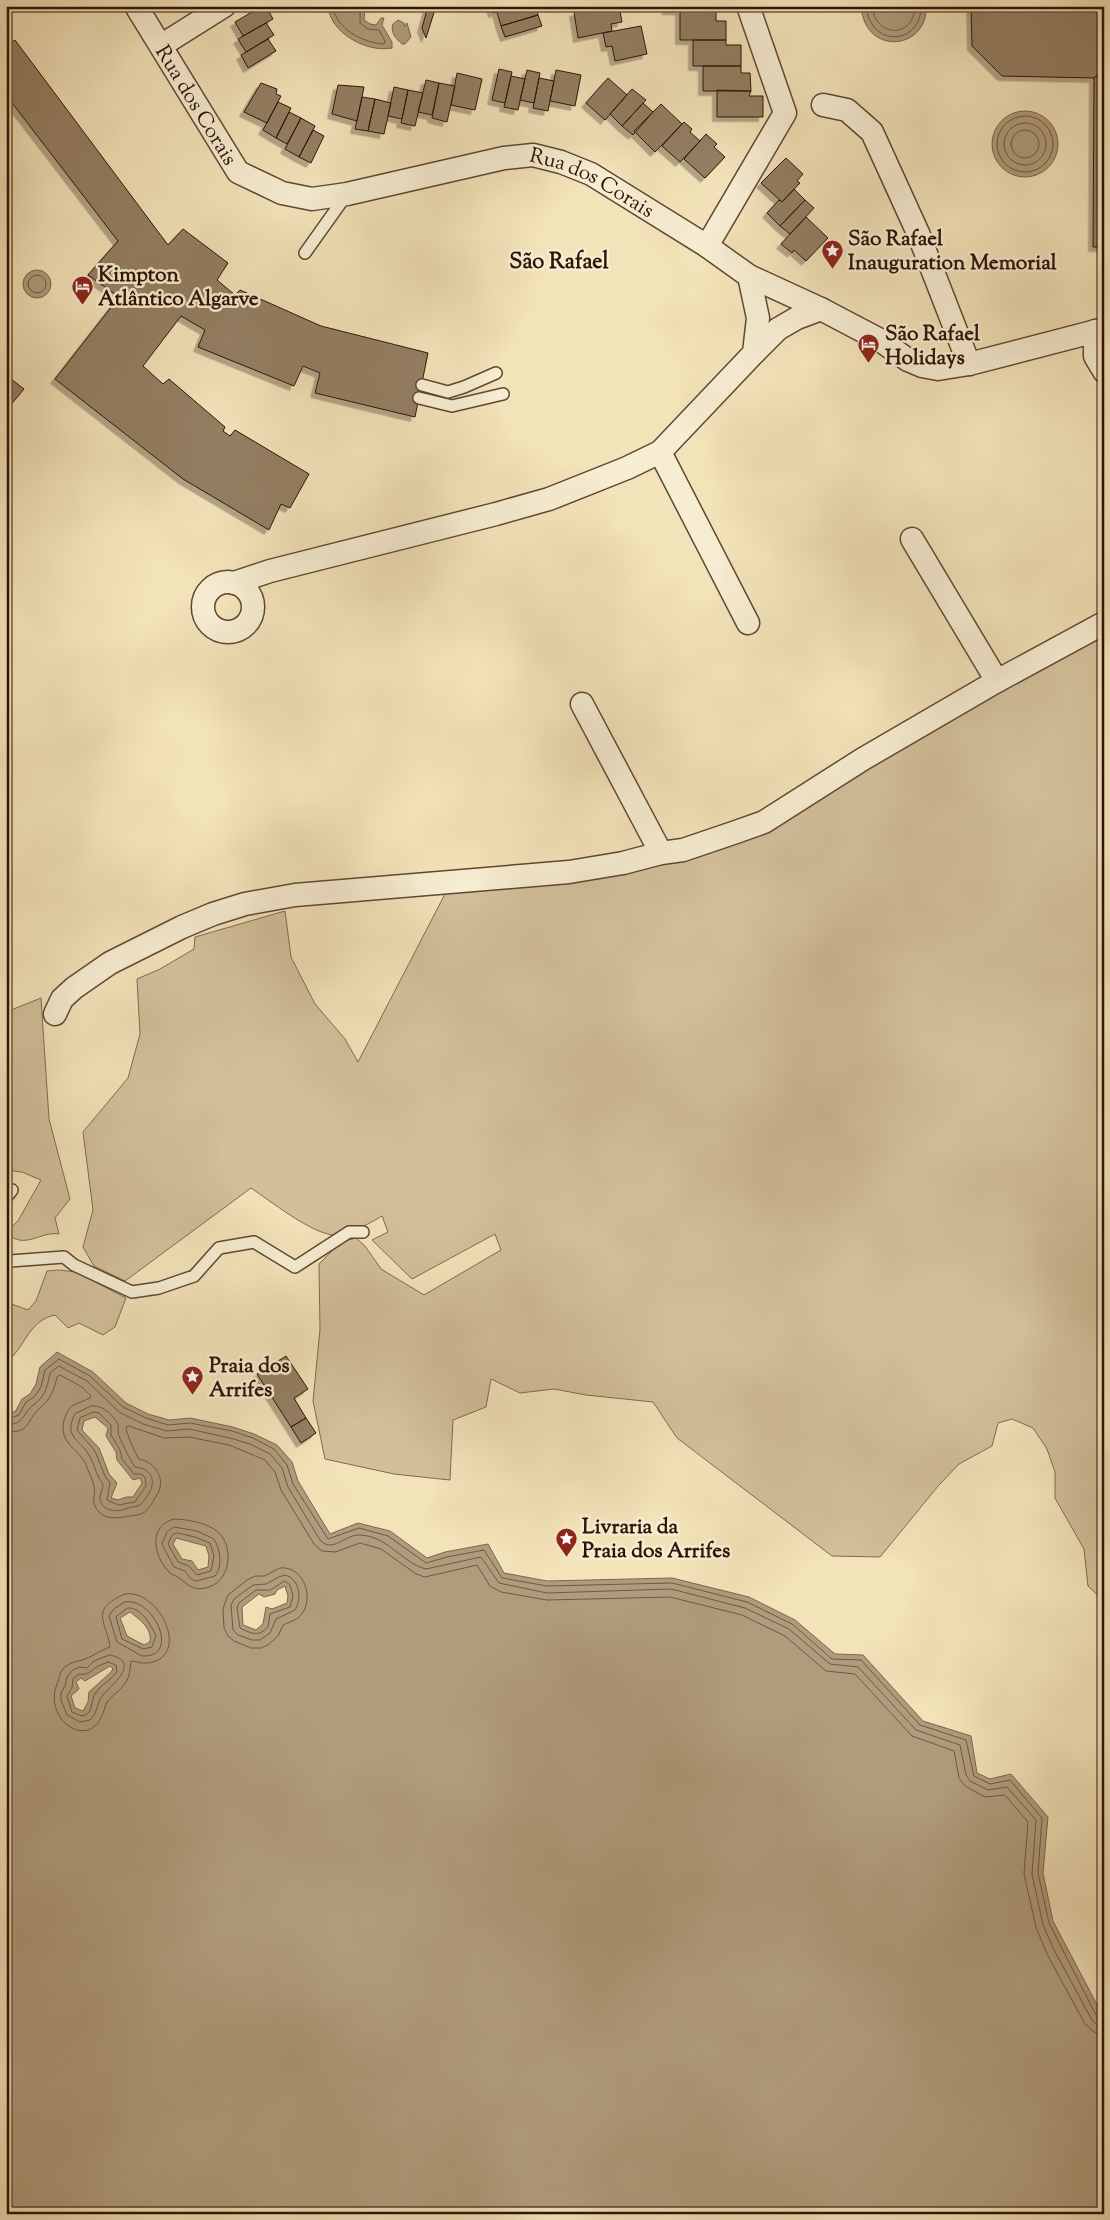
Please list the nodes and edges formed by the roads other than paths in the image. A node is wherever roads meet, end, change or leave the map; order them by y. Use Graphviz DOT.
graph roads {
  1 [pos="136,6"];
  2 [pos="224,6"];
  3 [pos="748,6"];
  4 [pos="162,45"];
  5 [pos="823,105"];
  6 [pos="347,194"];
  7 [pos="707,246"];
  8 [pos="305,253"];
  9 [pos="749,276"];
  10 [pos="821,308"];
  11 [pos="1100,330"];
  12 [pos="754,354"];
  13 [pos="969,364"];
  14 [pos="1104,371"];
  15 [pos="496,373"];
  16 [pos="422,385"];
  17 [pos="503,394"];
  18 [pos="419,398"];
  19 [pos="660,452"];
  20 [pos="912,539"];
  21 [pos="234,583"];
  22 [pos="748,623"];
  23 [pos="1104,623"];
  24 [pos="998,681"];
  25 [pos="582,704"];
  26 [pos="662,853"];
  27 [pos="56,1014"];
  28 [pos="363,1232"];
  29 [pos="6,1258"];
  1 -- 4 [label="street, Rua dos Corais"];
  2 -- 4 [label="street"];
  3 -- 7 [label="street"];
  4 -- 6 [label="street, Rua dos Corais"];
  5 -- 13 [label="street"];
  6 -- 7 [label="street, Rua dos Corais"];
  6 -- 8 [label="lane"];
  7 -- 9 [label="street, Rua dos Corais"];
  9 -- 10 [label="street, Rua dos Corais"];
  9 -- 12 [label="street"];
  10 -- 12 [label="street"];
  10 -- 13 [label="street, Rua dos Corais"];
  11 -- 13 [label="street, Rua dos Corais"];
  11 -- 14 [label="street"];
  12 -- 19 [label="street"];
  15 -- 16 [label="lane"];
  17 -- 18 [label="lane"];
  19 -- 21 [label="street"];
  19 -- 22 [label="street"];
  20 -- 24 [label="street"];
  23 -- 24 [label="street"];
  24 -- 26 [label="street"];
  25 -- 26 [label="street"];
  26 -- 27 [label="street"];
  28 -- 29 [label="lane"];
}
